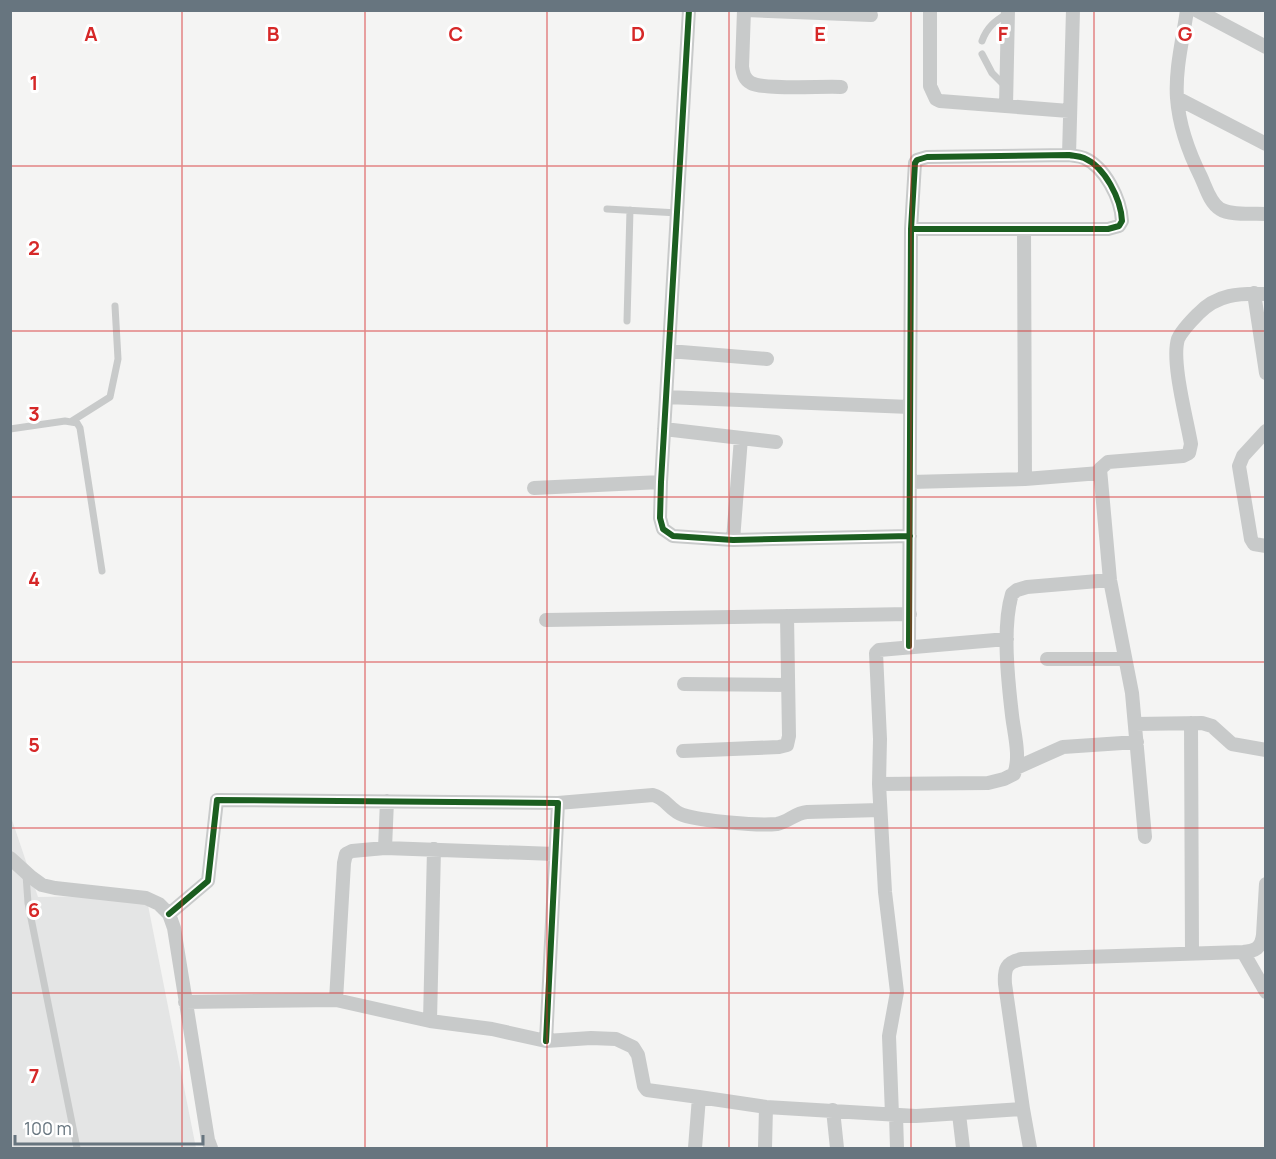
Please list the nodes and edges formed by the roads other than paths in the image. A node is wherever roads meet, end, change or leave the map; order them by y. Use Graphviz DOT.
graph roads {
  1 [pos="689,10"];
  2 [pos="745,10"];
  3 [pos="930,10"];
  4 [pos="1073,10"];
  5 [pos="1187,10"];
  6 [pos="1196,10"];
  7 [pos="1008,12"];
  8 [pos="871,15"];
  9 [pos="982,41"];
  10 [pos="1266,47"];
  11 [pos="982,54"];
  12 [pos="841,87"];
  13 [pos="1006,87"];
  14 [pos="1177,98"];
  15 [pos="1006,106"];
  16 [pos="1069,111"];
  17 [pos="1266,144"];
  18 [pos="1069,155"];
  19 [pos="607,209"];
  20 [pos="630,210"];
  21 [pos="678,213"];
  22 [pos="1266,214"];
  23 [pos="1024,229"];
  24 [pos="911,230"];
  25 [pos="1260,294"];
  26 [pos="115,306"];
  27 [pos="627,321"];
  28 [pos="669,351"];
  29 [pos="767,359"];
  30 [pos="1266,373"];
  31 [pos="666,397"];
  32 [pos="910,407"];
  33 [pos="72,421"];
  34 [pos="10,429"];
  35 [pos="664,429"];
  36 [pos="1266,430"];
  37 [pos="741,438"];
  38 [pos="776,442"];
  39 [pos="1100,473"];
  40 [pos="1025,479"];
  41 [pos="661,482"];
  42 [pos="910,482"];
  43 [pos="534,488"];
  44 [pos="910,536"];
  45 [pos="733,540"];
  46 [pos="1266,546"];
  47 [pos="102,571"];
  48 [pos="1110,580"];
  49 [pos="910,614"];
  50 [pos="787,616"];
  51 [pos="546,620"];
  52 [pos="1007,639"];
  53 [pos="909,646"];
  54 [pos="1047,659"];
  55 [pos="1125,659"];
  56 [pos="684,684"];
  57 [pos="788,685"];
  58 [pos="1191,723"];
  59 [pos="1135,724"];
  60 [pos="1137,742"];
  61 [pos="1266,750"];
  62 [pos="683,751"];
  63 [pos="1016,768"];
  64 [pos="879,784"];
  65 [pos="387,801"];
  66 [pos="558,803"];
  67 [pos="880,810"];
  68 [pos="1145,837"];
  69 [pos="386,848"];
  70 [pos="434,849"];
  71 [pos="555,854"];
  72 [pos="12,859"];
  73 [pos="26,872"];
  74 [pos="1266,884"];
  75 [pos="169,914"];
  76 [pos="1243,952"];
  77 [pos="1192,953"];
  78 [pos="1266,992"];
  79 [pos="336,1000"];
  80 [pos="185,1002"];
  81 [pos="430,1021"];
  82 [pos="546,1041"];
  83 [pos="699,1097"];
  84 [pos="766,1107"];
  85 [pos="1023,1109"];
  86 [pos="833,1110"];
  87 [pos="959,1114"];
  88 [pos="894,1115"];
  89 [pos="77,1149"];
  90 [pos="211,1149"];
  91 [pos="695,1149"];
  92 [pos="765,1149"];
  93 [pos="837,1149"];
  94 [pos="897,1149"];
  95 [pos="963,1149"];
  96 [pos="1030,1149"];
  1 -- 21 [label="street"];
  2 -- 8 [label="street"];
  2 -- 12 [label="street"];
  3 -- 15 [label="street"];
  4 -- 16 [label="street"];
  5 -- 14 [label="street"];
  6 -- 10 [label="street"];
  7 -- 9 [label="lane"];
  7 -- 13 [label="street"];
  11 -- 13 [label="lane"];
  13 -- 15 [label="street"];
  14 -- 17 [label="street"];
  14 -- 22 [label="street"];
  15 -- 16 [label="street"];
  16 -- 18 [label="street"];
  18 -- 23 [label="street"];
  18 -- 24 [label="street"];
  19 -- 20 [label="lane"];
  20 -- 21 [label="lane"];
  20 -- 27 [label="lane"];
  21 -- 28 [label="street"];
  23 -- 24 [label="street"];
  23 -- 40 [label="street"];
  24 -- 32 [label="street"];
  25 -- 30 [label="street"];
  25 -- 39 [label="street"];
  26 -- 33 [label="lane"];
  28 -- 29 [label="street"];
  28 -- 31 [label="street"];
  31 -- 32 [label="street"];
  31 -- 35 [label="street"];
  32 -- 42 [label="street"];
  33 -- 34 [label="lane"];
  33 -- 47 [label="lane"];
  35 -- 37 [label="street"];
  35 -- 41 [label="street"];
  36 -- 46 [label="street"];
  37 -- 38 [label="street"];
  37 -- 45 [label="street"];
  39 -- 40 [label="street"];
  39 -- 48 [label="street"];
  40 -- 42 [label="street"];
  41 -- 43 [label="street"];
  41 -- 45 [label="street"];
  42 -- 44 [label="street"];
  44 -- 45 [label="street"];
  44 -- 49 [label="street"];
  48 -- 52 [label="street"];
  48 -- 55 [label="street"];
  49 -- 50 [label="street"];
  49 -- 53 [label="street"];
  50 -- 51 [label="street"];
  50 -- 57 [label="street"];
  52 -- 53 [label="street"];
  52 -- 63 [label="street"];
  53 -- 64 [label="street"];
  54 -- 55 [label="street"];
  55 -- 59 [label="street"];
  56 -- 57 [label="street"];
  57 -- 62 [label="street"];
  58 -- 59 [label="street"];
  58 -- 61 [label="street"];
  58 -- 77 [label="street"];
  59 -- 60 [label="street"];
  60 -- 63 [label="street"];
  60 -- 68 [label="street"];
  63 -- 64 [label="street"];
  64 -- 67 [label="street"];
  65 -- 66 [label="street"];
  65 -- 69 [label="street"];
  65 -- 75 [label="street"];
  66 -- 67 [label="street"];
  66 -- 71 [label="street"];
  67 -- 88 [label="street"];
  69 -- 70 [label="street"];
  69 -- 79 [label="street"];
  70 -- 71 [label="street"];
  70 -- 81 [label="street"];
  71 -- 82 [label="street"];
  72 -- 73 [label="street"];
  73 -- 75 [label="street"];
  73 -- 89 [label="lane"];
  74 -- 76 [label="street"];
  75 -- 80 [label="street"];
  76 -- 77 [label="street"];
  76 -- 78 [label="street"];
  77 -- 85 [label="street"];
  79 -- 80 [label="street"];
  79 -- 81 [label="street"];
  80 -- 90 [label="street"];
  81 -- 82 [label="street"];
  82 -- 83 [label="street"];
  83 -- 84 [label="street"];
  83 -- 91 [label="street"];
  84 -- 86 [label="street"];
  84 -- 92 [label="street"];
  85 -- 87 [label="street"];
  85 -- 96 [label="street"];
  86 -- 88 [label="street"];
  86 -- 93 [label="street"];
  87 -- 88 [label="street"];
  87 -- 95 [label="street"];
  88 -- 94 [label="street"];
}
